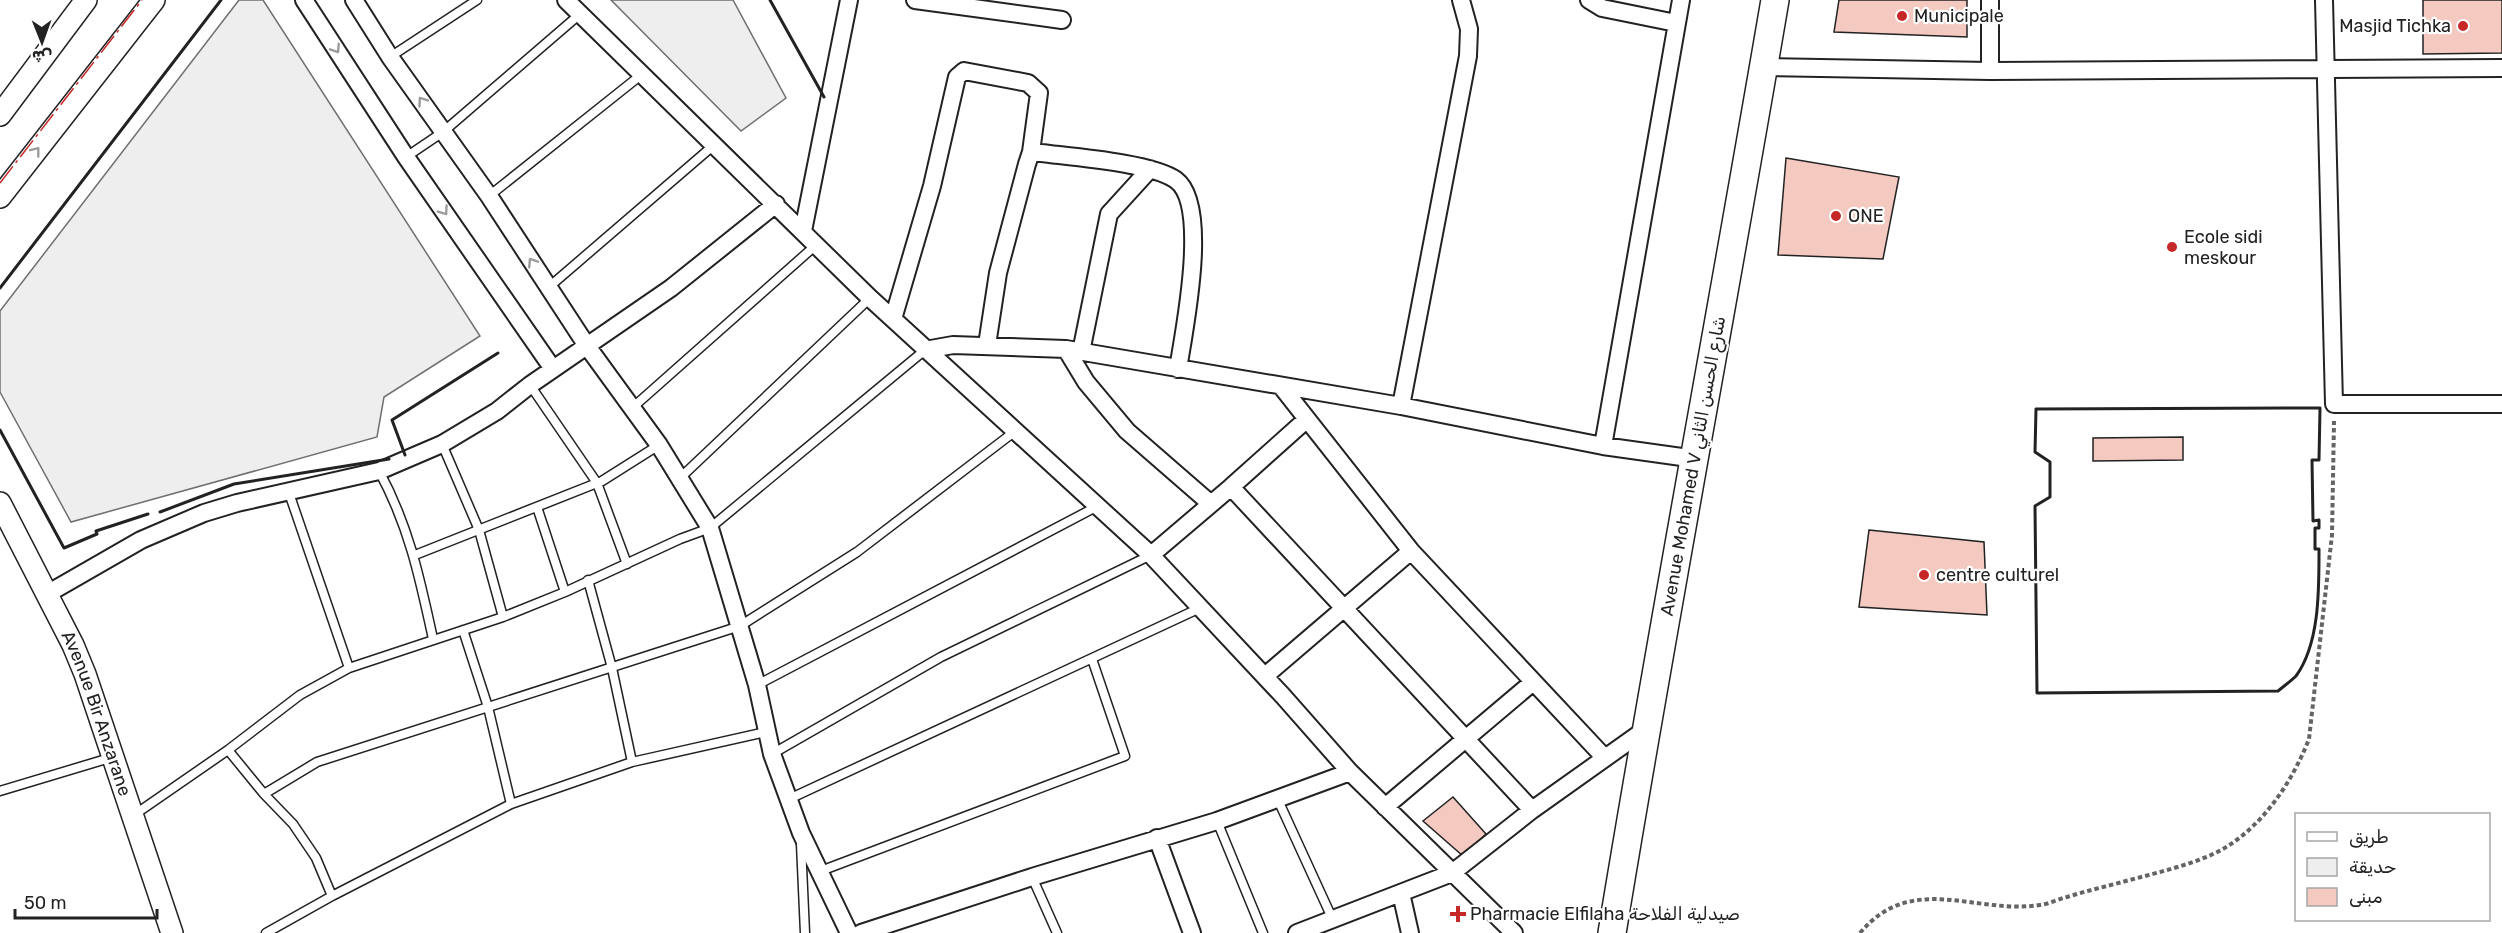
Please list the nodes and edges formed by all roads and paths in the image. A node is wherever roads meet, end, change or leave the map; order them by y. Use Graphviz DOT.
graph roads {
  1 [pos="86,0"];
  2 [pos="154,0"];
  3 [pos="304,0"];
  4 [pos="354,0"];
  5 [pos="477,0"];
  6 [pos="566,0"];
  7 [pos="849,0"];
  8 [pos="915,0"];
  9 [pos="1461,0"];
  10 [pos="1589,0"];
  11 [pos="1681,0"];
  12 [pos="1775,0"];
  13 [pos="1990,0"];
  14 [pos="2324,0"];
  15 [pos="580,14"];
  16 [pos="1062,20"];
  17 [pos="1676,23"];
  18 [pos="390,57"];
  19 [pos="1763,67"];
  20 [pos="2502,68"];
  21 [pos="1990,71"];
  22 [pos="2326,71"];
  23 [pos="641,75"];
  24 [pos="0,115"];
  25 [pos="443,132"];
  26 [pos="714,145"];
  27 [pos="1031,152"];
  28 [pos="406,157"];
  29 [pos="1150,169"];
  30 [pos="489,196"];
  31 [pos="0,197"];
  32 [pos="776,204"];
  33 [pos="803,231"];
  34 [pos="816,245"];
  35 [pos="549,287"];
  36 [pos="870,298"];
  37 [pos="893,319"];
  38 [pos="987,345"];
  39 [pos="587,346"];
  40 [pos="925,350"];
  41 [pos="1073,350"];
  42 [pos="553,369"];
  43 [pos="1179,369"];
  44 [pos="530,385"];
  45 [pos="1281,386"];
  46 [pos="2334,404"];
  47 [pos="2502,404"];
  48 [pos="1401,406"];
  49 [pos="632,409"];
  50 [pos="1307,419"];
  51 [pos="1014,432"];
  52 [pos="442,444"];
  53 [pos="659,446"];
  54 [pos="1603,446"];
  55 [pos="1696,459"];
  56 [pos="379,471"];
  57 [pos="678,480"];
  58 [pos="597,483"];
  59 [pos="1231,487"];
  60 [pos="289,493"];
  61 [pos="0,503"];
  62 [pos="1211,504"];
  63 [pos="537,507"];
  64 [pos="1096,507"];
  65 [pos="710,528"];
  66 [pos="479,530"];
  67 [pos="1411,551"];
  68 [pos="415,555"];
  69 [pos="1151,555"];
  70 [pos="627,564"];
  71 [pos="588,580"];
  72 [pos="565,592"];
  73 [pos="47,594"];
  74 [pos="1200,608"];
  75 [pos="1345,608"];
  76 [pos="503,617"];
  77 [pos="740,626"];
  78 [pos="463,630"];
  79 [pos="434,639"];
  80 [pos="1092,658"];
  81 [pos="349,668"];
  82 [pos="612,668"];
  83 [pos="1264,676"];
  84 [pos="1533,682"];
  85 [pos="757,685"];
  86 [pos="488,707"];
  87 [pos="1646,729"];
  88 [pos="766,732"];
  89 [pos="1466,739"];
  90 [pos="228,750"];
  91 [pos="772,754"];
  92 [pos="113,757"];
  93 [pos="1604,758"];
  94 [pos="633,762"];
  95 [pos="1350,772"];
  96 [pos="0,791"];
  97 [pos="264,794"];
  98 [pos="789,799"];
  99 [pos="1278,800"];
  100 [pos="511,804"];
  101 [pos="1385,807"];
  102 [pos="1532,810"];
  103 [pos="132,816"];
  104 [pos="1217,821"];
  105 [pos="801,833"];
  106 [pos="1157,838"];
  107 [pos="818,872"];
  108 [pos="1452,873"];
  109 [pos="1032,877"];
  110 [pos="1401,893"];
  111 [pos="332,896"];
  112 [pos="1333,920"];
  113 [pos="172,933"];
  114 [pos="266,933"];
  115 [pos="805,933"];
  116 [pos="849,933"];
  117 [pos="861,933"];
  118 [pos="1057,933"];
  119 [pos="1192,933"];
  120 [pos="1263,933"];
  121 [pos="1297,933"];
  122 [pos="1410,933"];
  123 [pos="1514,933"];
  124 [pos="1612,933"];
  125 [pos="1860,933"];
  1 -- 24 [label="street"];
  31 -- 2 [label="street, one-way"];
  3 -- 28 [label="street, one-way"];
  4 -- 18 [label="street"];
  5 -- 18 [label="lane"];
  6 -- 15 [label="street"];
  7 -- 33 [label="street"];
  8 -- 16 [label="street"];
  9 -- 48 [label="street"];
  10 -- 17 [label="street"];
  11 -- 17 [label="street"];
  12 -- 19 [label="main road, Avenue Mohamed V شارع الحسن الثاني"];
  13 -- 21 [label="street"];
  14 -- 22 [label="street"];
  15 -- 23 [label="street"];
  15 -- 25 [label="lane"];
  17 -- 54 [label="street"];
  25 -- 18 [label="street, one-way"];
  19 -- 21 [label="street"];
  19 -- 55 [label="main road, Avenue Mohamed V شارع الحسن الثاني"];
  20 -- 22 [label="street"];
  21 -- 22 [label="street"];
  22 -- 46 [label="street"];
  23 -- 26 [label="street"];
  23 -- 30 [label="lane"];
  25 -- 28 [label="lane"];
  25 -- 30 [label="street"];
  26 -- 32 [label="street"];
  26 -- 35 [label="lane"];
  27 -- 29 [label="street"];
  27 -- 37 [label="street"];
  27 -- 38 [label="street"];
  28 -- 42 [label="street, one-way"];
  29 -- 41 [label="street"];
  29 -- 43 [label="street"];
  35 -- 30 [label="street, one-way"];
  32 -- 33 [label="street"];
  32 -- 39 [label="street"];
  33 -- 34 [label="street"];
  34 -- 36 [label="street"];
  34 -- 49 [label="lane"];
  35 -- 39 [label="street"];
  36 -- 37 [label="street"];
  36 -- 57 [label="lane"];
  37 -- 40 [label="street"];
  38 -- 40 [label="street"];
  38 -- 41 [label="street"];
  39 -- 42 [label="street"];
  39 -- 49 [label="street"];
  40 -- 51 [label="street"];
  40 -- 65 [label="lane"];
  41 -- 43 [label="street"];
  41 -- 62 [label="street"];
  42 -- 44 [label="street"];
  43 -- 45 [label="street"];
  44 -- 52 [label="street"];
  44 -- 58 [label="lane"];
  45 -- 48 [label="street"];
  45 -- 50 [label="street"];
  46 -- 47 [label="street"];
  46 -- 125 [label="path"];
  48 -- 54 [label="street"];
  49 -- 53 [label="street"];
  50 -- 59 [label="street"];
  50 -- 67 [label="street"];
  51 -- 64 [label="street"];
  51 -- 77 [label="lane"];
  52 -- 56 [label="street"];
  52 -- 66 [label="lane"];
  53 -- 57 [label="street"];
  53 -- 58 [label="lane"];
  54 -- 55 [label="street"];
  55 -- 87 [label="main road, Avenue Mohamed V شارع الحسن الثاني"];
  56 -- 60 [label="street"];
  56 -- 68 [label="lane"];
  57 -- 65 [label="street"];
  58 -- 63 [label="lane"];
  58 -- 70 [label="lane"];
  59 -- 62 [label="street"];
  59 -- 75 [label="street"];
  60 -- 73 [label="street"];
  60 -- 81 [label="lane"];
  61 -- 73 [label="street, Avenue Bir Anzarane"];
  62 -- 69 [label="street"];
  63 -- 66 [label="lane"];
  63 -- 72 [label="lane"];
  64 -- 69 [label="street"];
  64 -- 85 [label="lane"];
  65 -- 70 [label="lane"];
  65 -- 77 [label="street"];
  66 -- 68 [label="lane"];
  66 -- 76 [label="lane"];
  67 -- 75 [label="street"];
  67 -- 84 [label="street"];
  68 -- 79 [label="lane"];
  69 -- 74 [label="street"];
  69 -- 91 [label="lane"];
  70 -- 71 [label="lane"];
  71 -- 72 [label="lane"];
  71 -- 82 [label="lane"];
  72 -- 76 [label="lane"];
  73 -- 92 [label="street, Avenue Bir Anzarane"];
  74 -- 80 [label="lane"];
  74 -- 83 [label="street"];
  75 -- 83 [label="street"];
  75 -- 89 [label="street"];
  76 -- 78 [label="lane"];
  77 -- 82 [label="lane"];
  77 -- 85 [label="street"];
  78 -- 79 [label="lane"];
  78 -- 86 [label="lane"];
  79 -- 81 [label="lane"];
  80 -- 98 [label="lane"];
  80 -- 107 [label="lane"];
  81 -- 90 [label="lane"];
  82 -- 86 [label="lane"];
  82 -- 94 [label="lane"];
  83 -- 95 [label="street"];
  84 -- 89 [label="street"];
  84 -- 93 [label="street"];
  85 -- 88 [label="street"];
  86 -- 97 [label="lane"];
  86 -- 100 [label="lane"];
  87 -- 93 [label="street"];
  87 -- 124 [label="main road, Avenue Mohamed V شارع الحسن الثاني"];
  88 -- 91 [label="street"];
  88 -- 94 [label="lane"];
  89 -- 101 [label="street"];
  89 -- 102 [label="street"];
  90 -- 97 [label="lane"];
  90 -- 103 [label="lane"];
  91 -- 98 [label="street"];
  92 -- 96 [label="lane"];
  92 -- 103 [label="street, Avenue Bir Anzarane"];
  93 -- 102 [label="street"];
  94 -- 100 [label="lane"];
  95 -- 99 [label="street"];
  95 -- 101 [label="street"];
  97 -- 111 [label="lane"];
  98 -- 105 [label="street"];
  99 -- 104 [label="street"];
  99 -- 112 [label="lane"];
  100 -- 111 [label="lane"];
  101 -- 108 [label="street"];
  102 -- 108 [label="street"];
  103 -- 113 [label="street, Avenue Bir Anzarane"];
  104 -- 106 [label="street"];
  104 -- 120 [label="lane"];
  105 -- 107 [label="street"];
  105 -- 115 [label="lane"];
  106 -- 109 [label="street"];
  106 -- 119 [label="street"];
  107 -- 116 [label="street"];
  108 -- 110 [label="street"];
  108 -- 123 [label="street"];
  109 -- 117 [label="street"];
  109 -- 118 [label="lane"];
  110 -- 112 [label="street"];
  110 -- 122 [label="street"];
  111 -- 114 [label="lane"];
  112 -- 121 [label="street"];
}
